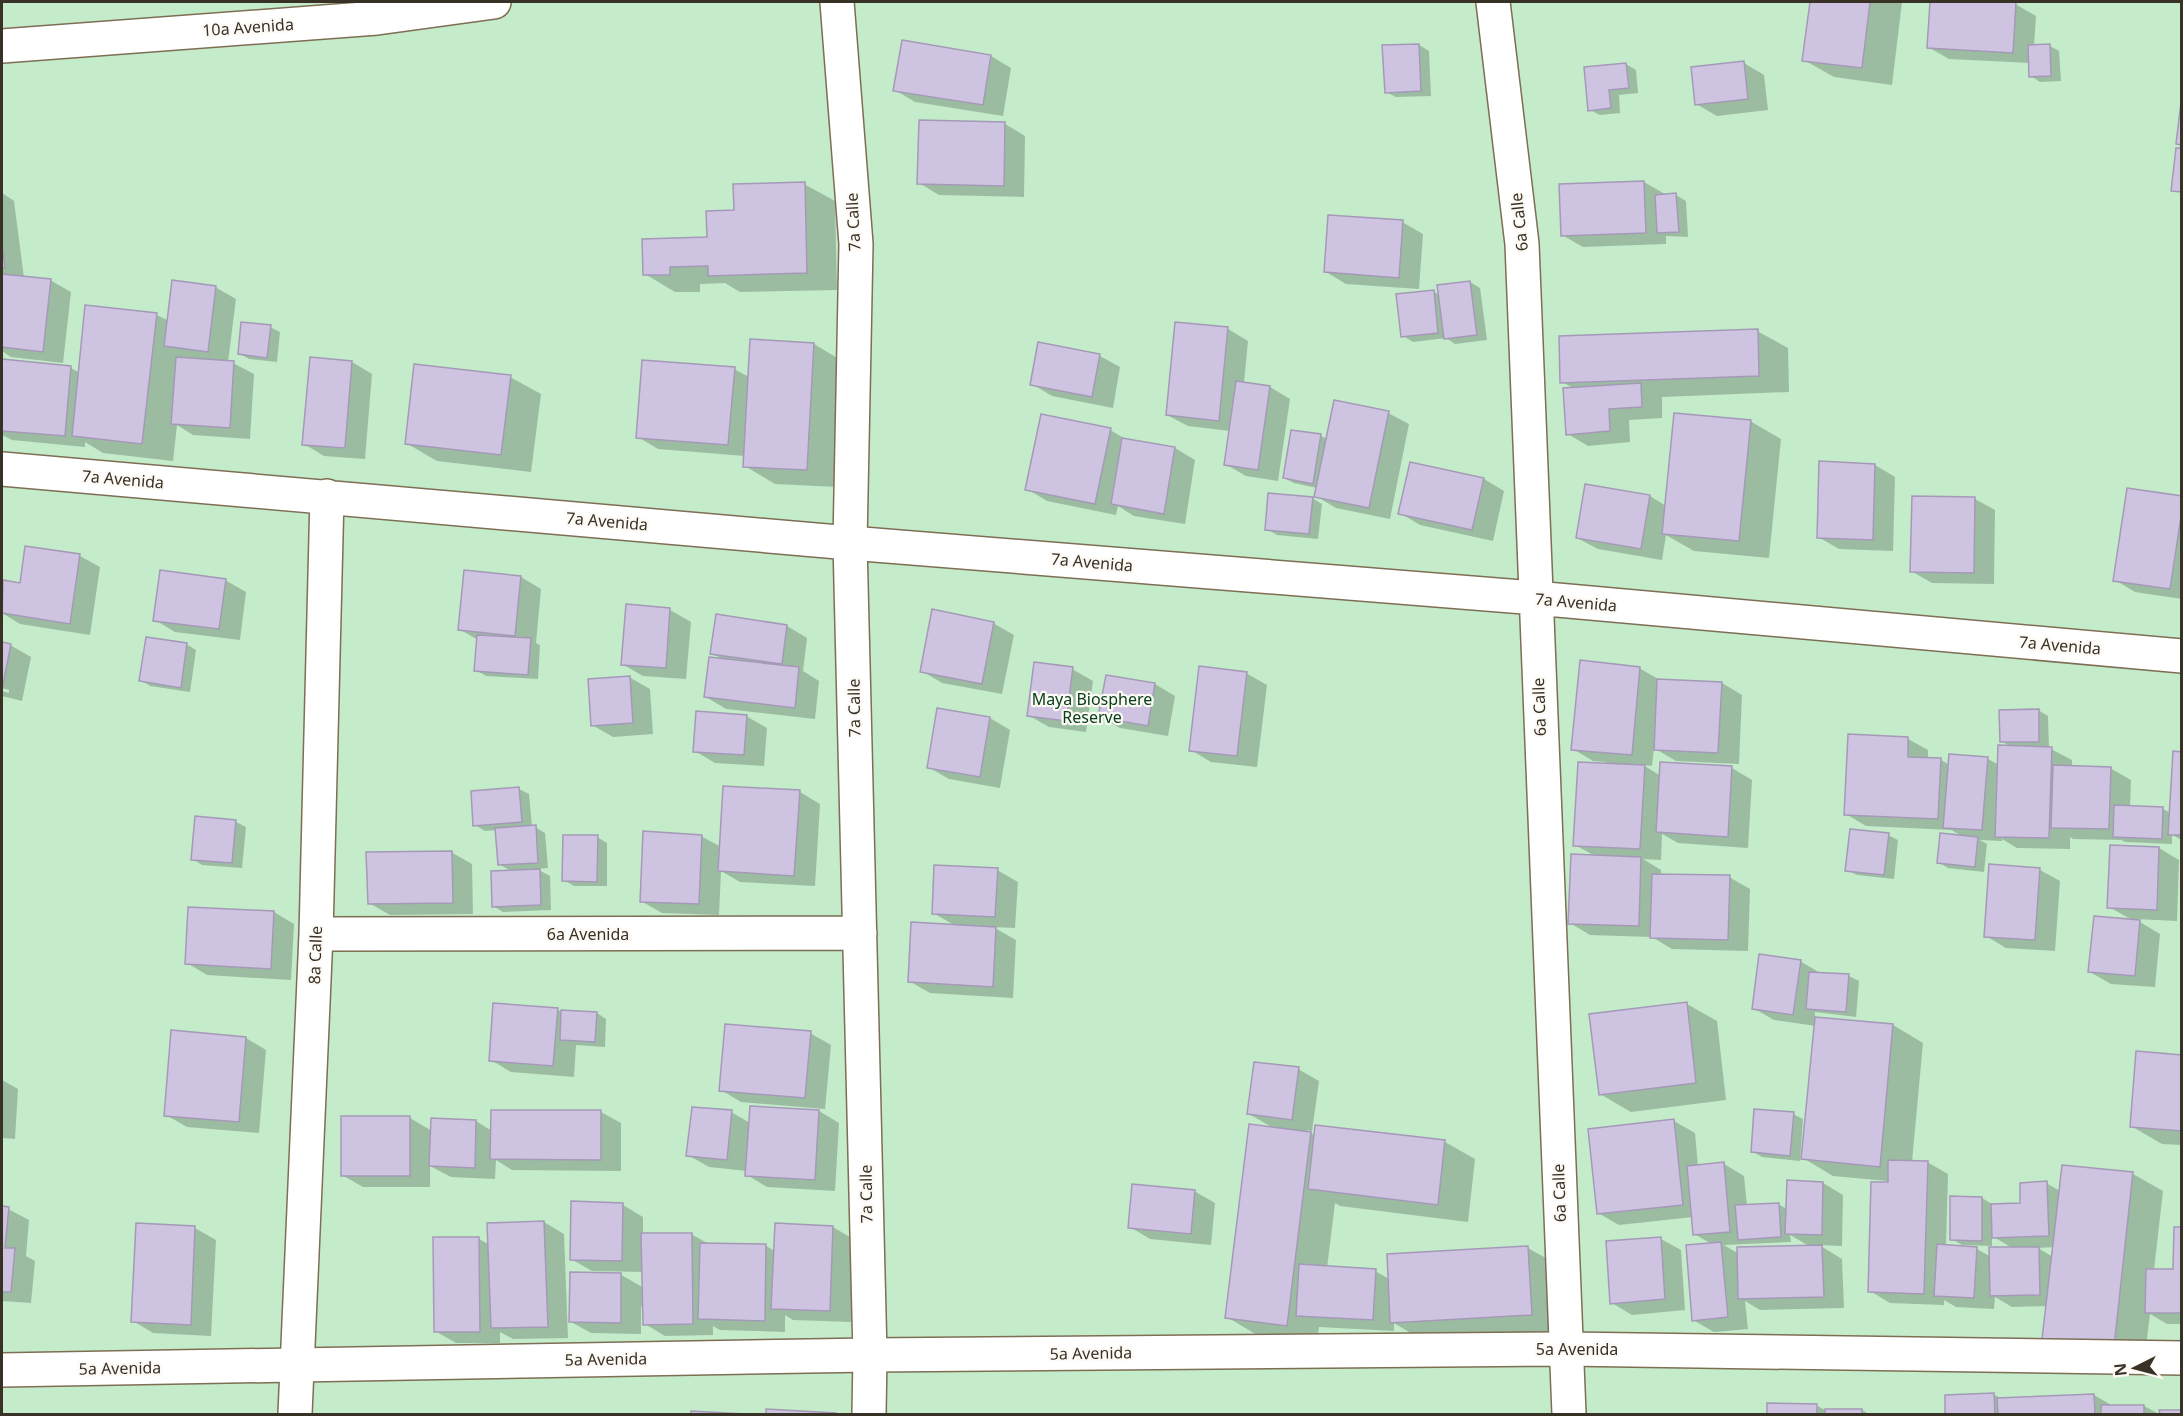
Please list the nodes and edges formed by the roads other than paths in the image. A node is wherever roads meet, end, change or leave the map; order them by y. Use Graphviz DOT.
graph roads {
  1 [pos="494,2"];
  2 [pos="837,2"];
  3 [pos="1494,2"];
  4 [pos="2,46"];
  5 [pos="2,469"];
  6 [pos="327,496"];
  7 [pos="850,543"];
  8 [pos="1535,598"];
  9 [pos="2181,656"];
  10 [pos="860,933"];
  11 [pos="316,934"];
  12 [pos="1566,1348"];
  13 [pos="870,1355"];
  14 [pos="2181,1358"];
  15 [pos="297,1364"];
  16 [pos="2,1370"];
  17 [pos="295,1414"];
  18 [pos="869,1414"];
  19 [pos="1569,1414"];
  1 -- 4 [label="street, 10a Avenida"];
  2 -- 7 [label="street, 7a Calle"];
  3 -- 8 [label="street, 6a Calle"];
  5 -- 6 [label="street, 7a Avenida"];
  6 -- 7 [label="street, 7a Avenida"];
  6 -- 11 [label="street, 8a Calle"];
  7 -- 8 [label="street, 7a Avenida"];
  7 -- 10 [label="street, 7a Calle"];
  8 -- 9 [label="street, 7a Avenida"];
  8 -- 12 [label="street, 6a Calle"];
  10 -- 11 [label="street, 6a Avenida"];
  10 -- 13 [label="street, 7a Calle"];
  11 -- 15 [label="street, 8a Calle"];
  12 -- 13 [label="street, 5a Avenida"];
  12 -- 14 [label="street, 5a Avenida"];
  12 -- 19 [label="street, 6a Calle"];
  13 -- 15 [label="street, 5a Avenida"];
  13 -- 18 [label="street, 7a Calle"];
  15 -- 16 [label="street, 5a Avenida"];
  15 -- 17 [label="street, 8a Calle"];
}
